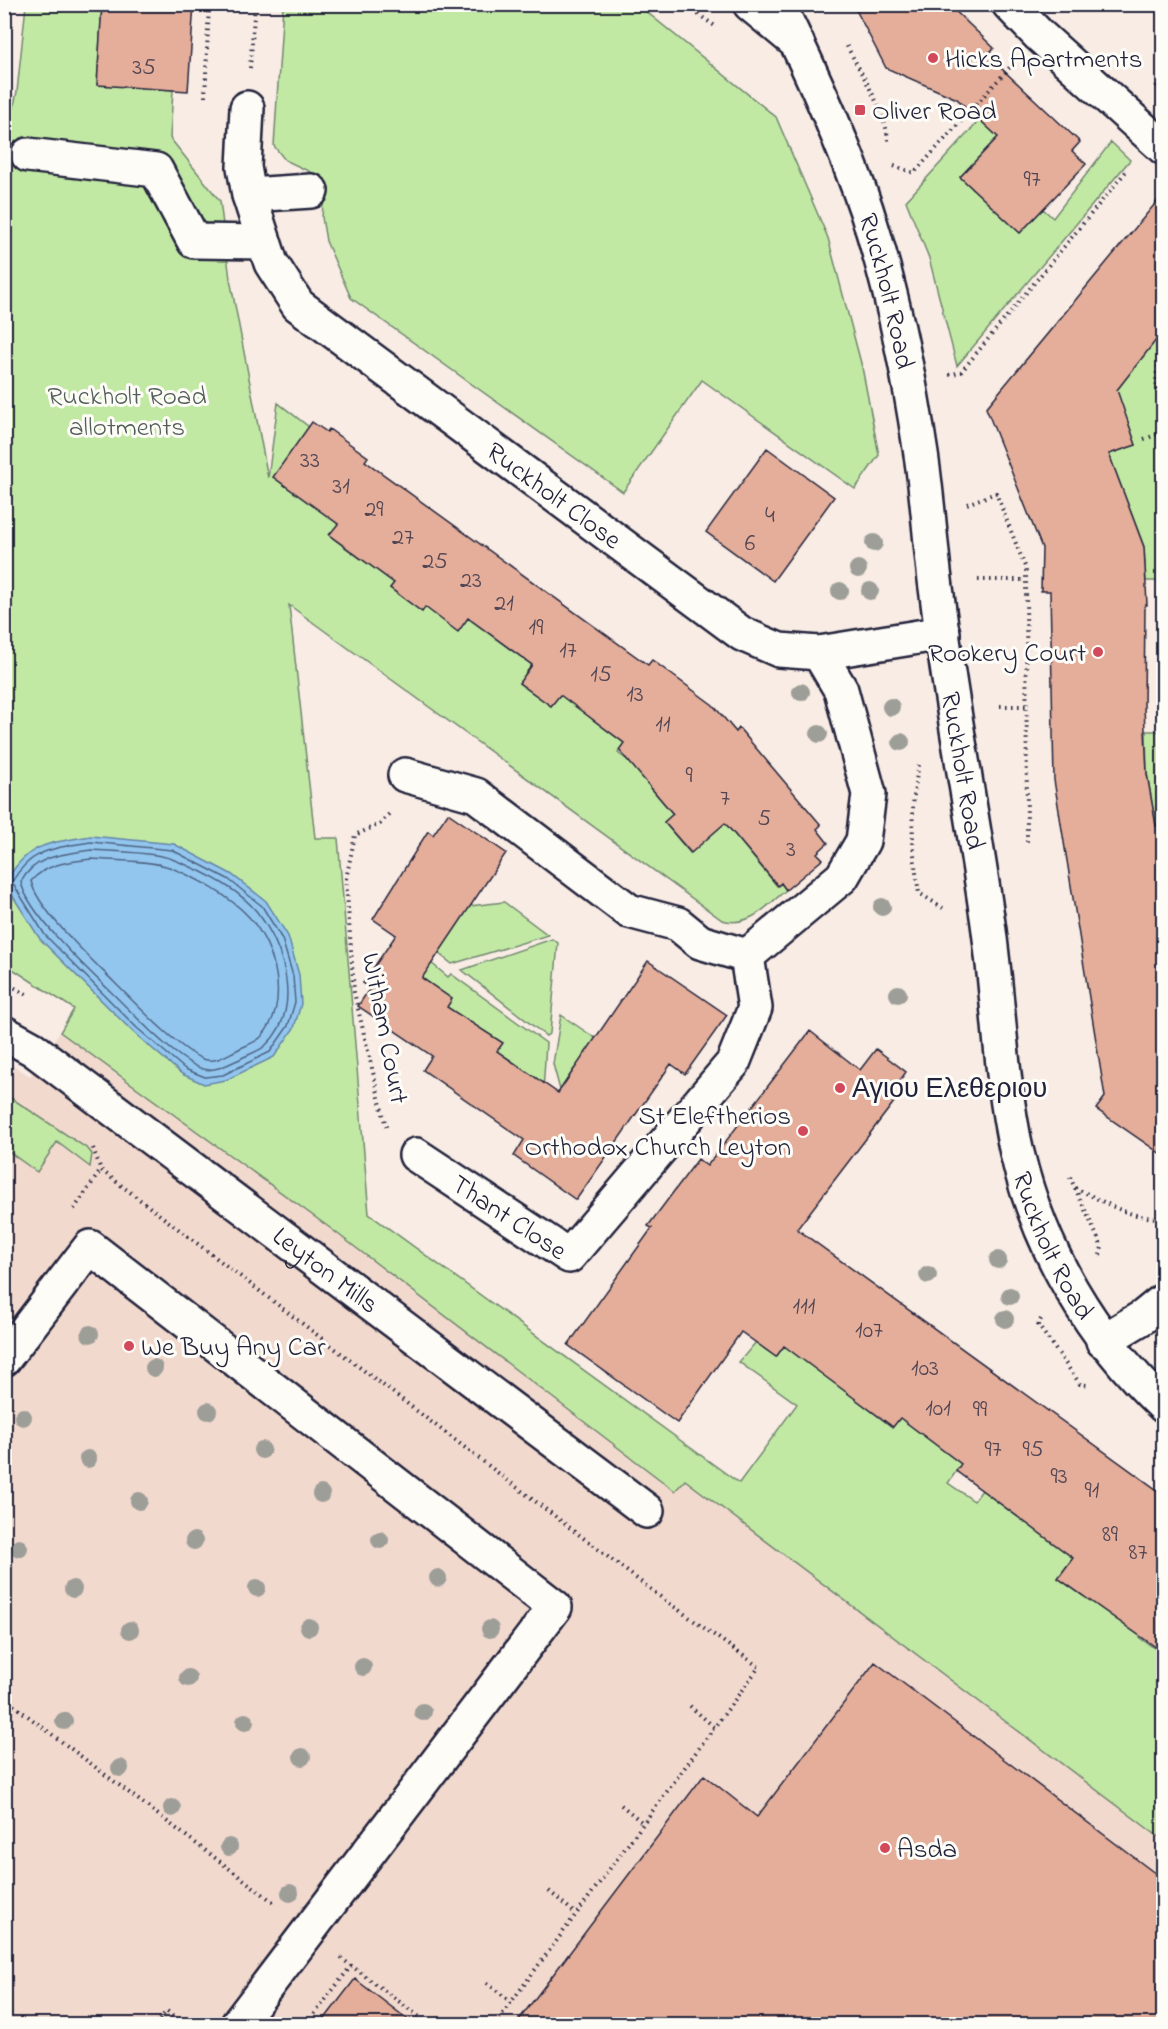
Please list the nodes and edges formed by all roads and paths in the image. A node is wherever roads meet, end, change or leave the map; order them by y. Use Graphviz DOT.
graph roads {
  1 [pos="255,4"];
  2 [pos="750,4"];
  3 [pos="778,4"];
  4 [pos="1010,4"];
  5 [pos="797,43"];
  6 [pos="1013,64"];
  7 [pos="247,108"];
  8 [pos="1160,136"];
  9 [pos="28,155"];
  10 [pos="889,163"];
  11 [pos="311,192"];
  12 [pos="249,195"];
  13 [pos="264,242"];
  14 [pos="1164,356"];
  15 [pos="909,386"];
  16 [pos="1164,420"];
  17 [pos="1164,432"];
  18 [pos="1144,440"];
  19 [pos="967,504"];
  20 [pos="1154,573"];
  21 [pos="1164,573"];
  22 [pos="978,580"];
  23 [pos="1026,580"];
  24 [pos="943,633"];
  25 [pos="819,653"];
  26 [pos="1000,706"];
  27 [pos="1027,706"];
  28 [pos="920,761"];
  29 [pos="405,775"];
  30 [pos="1028,845"];
  31 [pos="919,893"];
  32 [pos="747,956"];
  33 [pos="4,1033"];
  34 [pos="416,1155"];
  35 [pos="1075,1188"];
  36 [pos="68,1218"];
  37 [pos="1164,1218"];
  38 [pos="1164,1300"];
  39 [pos="1038,1325"];
  40 [pos="1103,1341"];
  41 [pos="4,1359"];
  42 [pos="1080,1384"];
  43 [pos="1164,1406"];
  44 [pos="647,1511"];
  45 [pos="4,1698"];
  46 [pos="690,1706"];
  47 [pos="714,1726"];
  48 [pos="621,1804"];
  49 [pos="643,1823"];
  50 [pos="549,1891"];
  51 [pos="277,1905"];
  52 [pos="576,1914"];
  53 [pos="336,1954"];
  54 [pos="351,1966"];
  55 [pos="487,1983"];
  56 [pos="511,2002"];
  57 [pos="155,2025"];
  58 [pos="184,2025"];
  59 [pos="238,2025"];
  60 [pos="307,2025"];
  61 [pos="429,2025"];
  62 [pos="495,2025"];
  1 -- 7 [label="path"];
  2 -- 5 [label="street"];
  3 -- 5 [label="street, Ruckholt Road"];
  4 -- 8 [label="street"];
  5 -- 15 [label="street, Ruckholt Road"];
  6 -- 10 [label="path"];
  7 -- 12 [label="street, Ruckholt Close"];
  8 -- 15 [label="path"];
  9 -- 13 [label="street"];
  11 -- 12 [label="street"];
  12 -- 13 [label="street, Ruckholt Close"];
  13 -- 25 [label="street, Ruckholt Close"];
  14 -- 16 [label="path"];
  15 -- 24 [label="street, Ruckholt Road"];
  17 -- 18 [label="path"];
  19 -- 23 [label="path"];
  20 -- 21 [label="path"];
  22 -- 23 [label="path"];
  23 -- 27 [label="path"];
  24 -- 25 [label="street, Ruckholt Close"];
  24 -- 40 [label="street, Ruckholt Road"];
  25 -- 32 [label="street"];
  26 -- 27 [label="path"];
  27 -- 30 [label="path"];
  28 -- 31 [label="path, Ruckholt Road"];
  29 -- 32 [label="street"];
  29 -- 34 [label="path, Witham Court"];
  32 -- 34 [label="street, Thant Close"];
  33 -- 44 [label="street, Leyton Mills"];
  35 -- 37 [label="path"];
  36 -- 47 [label="path"];
  38 -- 40 [label="street"];
  39 -- 42 [label="path, Ruckholt Road"];
  40 -- 43 [label="street, Ruckholt Road"];
  41 -- 59 [label="street"];
  45 -- 51 [label="path"];
  46 -- 47 [label="path"];
  47 -- 49 [label="path"];
  48 -- 49 [label="path"];
  49 -- 52 [label="path"];
  50 -- 52 [label="path"];
  52 -- 56 [label="path"];
  53 -- 54 [label="path"];
  54 -- 60 [label="path"];
  54 -- 61 [label="path"];
  55 -- 56 [label="path"];
  56 -- 62 [label="path"];
  57 -- 58 [label="path"];
}
